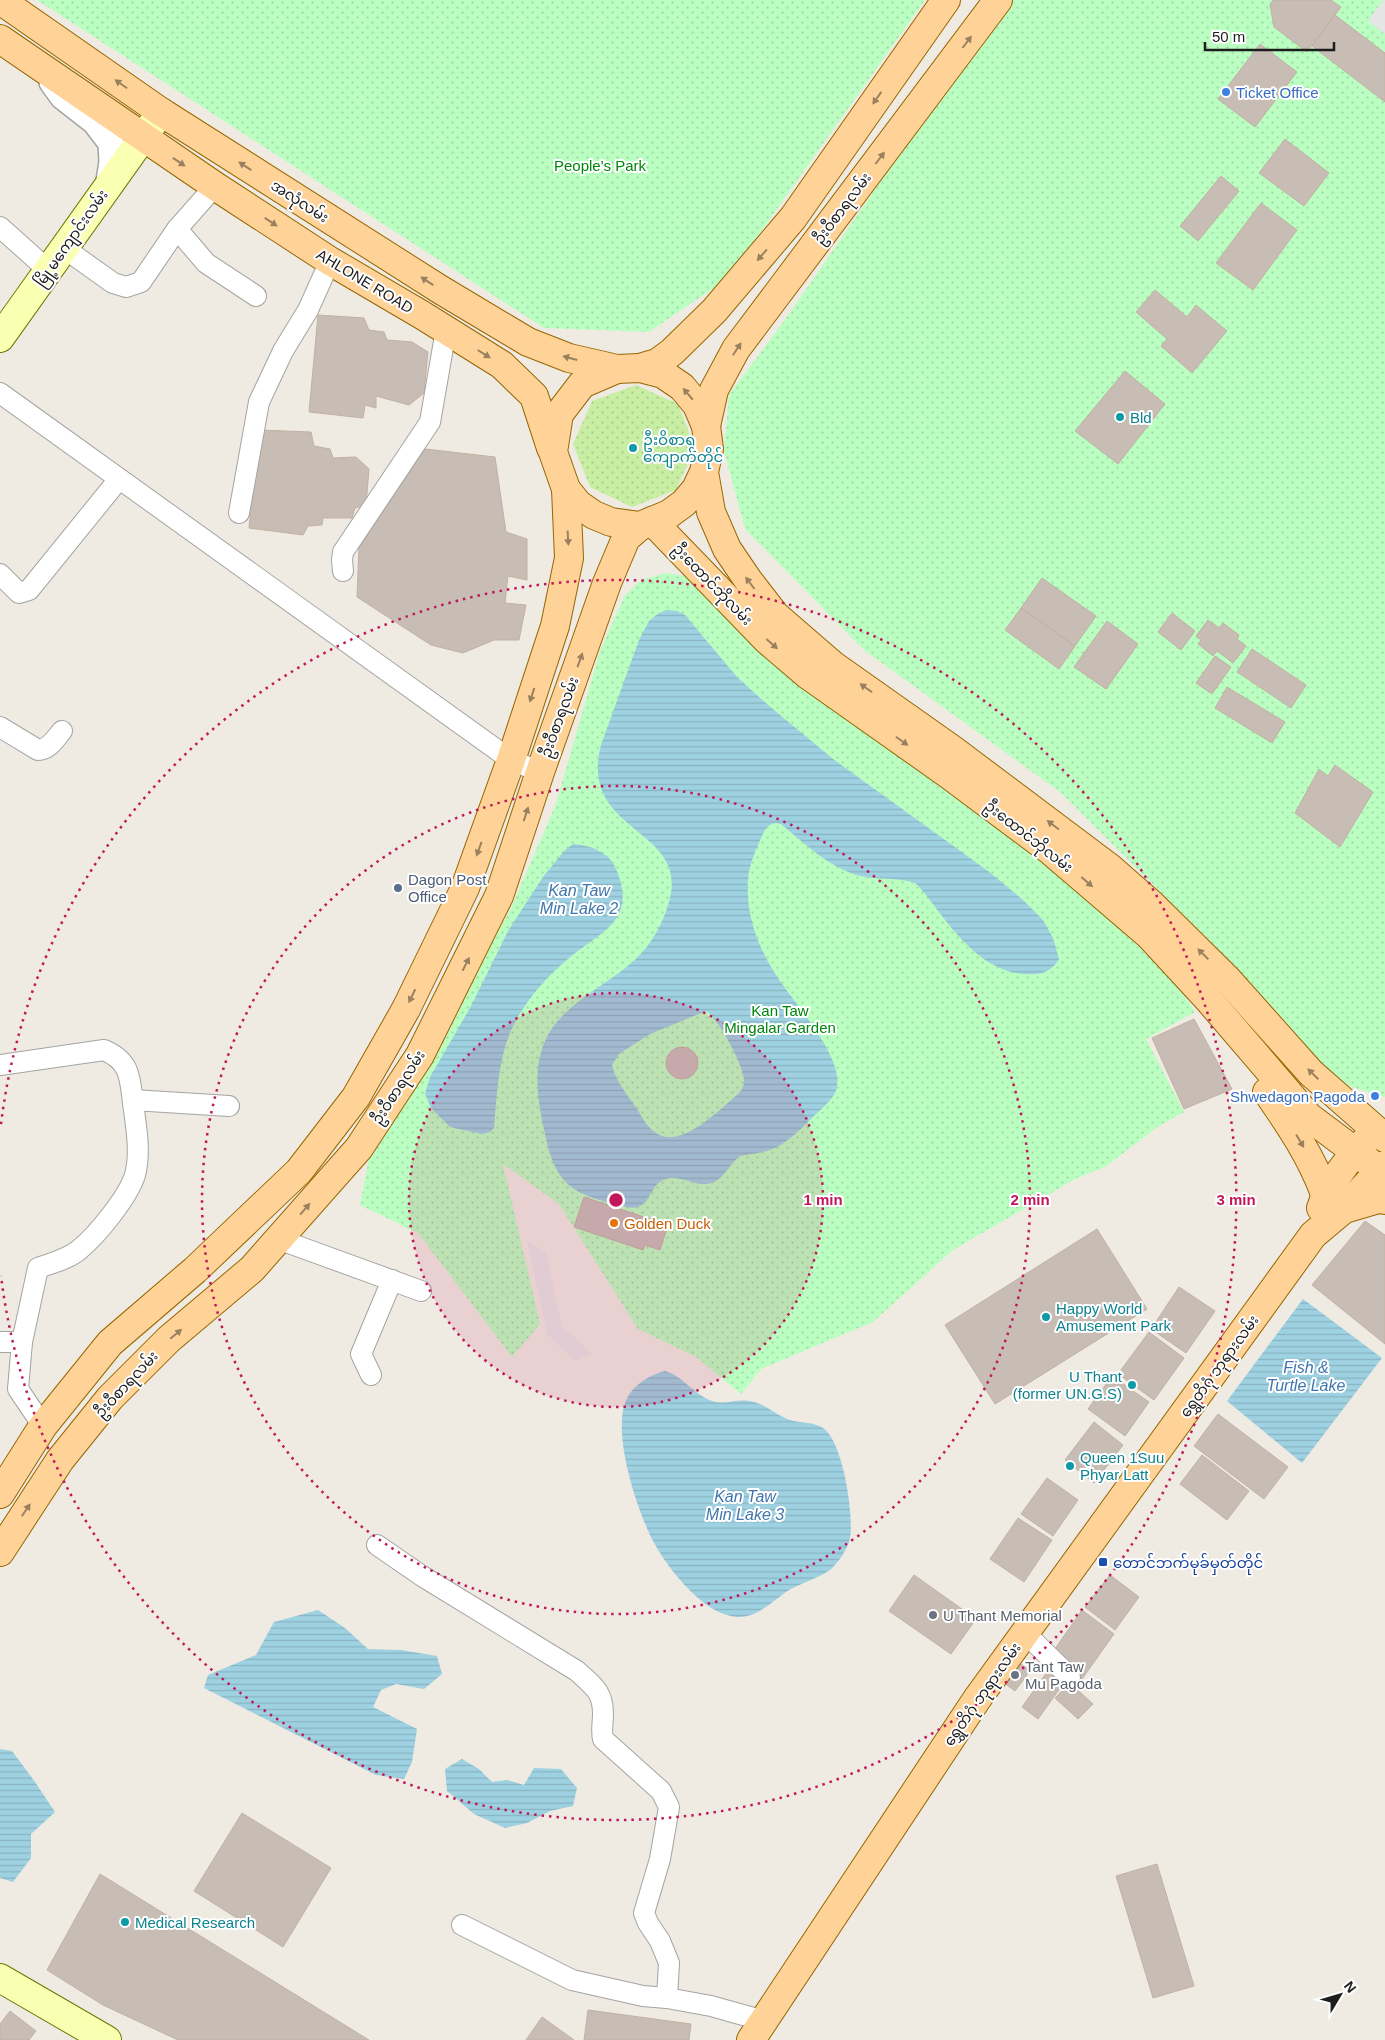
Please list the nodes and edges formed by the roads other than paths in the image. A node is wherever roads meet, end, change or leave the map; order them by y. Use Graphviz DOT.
graph roads {
  1 [pos="0,0"];
  2 [pos="946,0"];
  3 [pos="998,0"];
  4 [pos="0,39"];
  5 [pos="905,58"];
  6 [pos="42,68"];
  7 [pos="938,81"];
  8 [pos="161,112"];
  9 [pos="143,138"];
  10 [pos="216,186"];
  11 [pos="108,187"];
  12 [pos="793,218"];
  13 [pos="0,226"];
  14 [pos="177,229"];
  15 [pos="819,240"];
  16 [pos="64,248"];
  17 [pos="330,261"];
  18 [pos="48,270"];
  19 [pos="256,296"];
  20 [pos="446,330"];
  21 [pos="0,338"];
  22 [pos="628,368"];
  23 [pos="0,393"];
  24 [pos="706,426"];
  25 [pos="553,452"];
  26 [pos="704,472"];
  27 [pos="119,479"];
  28 [pos="566,489"];
  29 [pos="239,513"];
  30 [pos="646,523"];
  31 [pos="344,571"];
  32 [pos="0,574"];
  33 [pos="0,727"];
  34 [pos="62,731"];
  35 [pos="511,760"];
  36 [pos="540,772"];
  37 [pos="1149,935"];
  38 [pos="0,1065"];
  39 [pos="364,1082"];
  40 [pos="392,1098"];
  41 [pos="133,1100"];
  42 [pos="229,1106"];
  43 [pos="1382,1132"];
  44 [pos="1354,1153"];
  45 [pos="1383,1170"];
  46 [pos="1385,1200"];
  47 [pos="1335,1201"];
  48 [pos="238,1229"];
  49 [pos="271,1247"];
  50 [pos="392,1280"];
  51 [pos="421,1291"];
  52 [pos="0,1342"];
  53 [pos="22,1342"];
  54 [pos="370,1375"];
  55 [pos="46,1422"];
  56 [pos="77,1439"];
  57 [pos="0,1494"];
  58 [pos="377,1545"];
  59 [pos="0,1552"];
  60 [pos="1025,1633"];
  61 [pos="1070,1677"];
  62 [pos="462,1925"];
  63 [pos="2,1983"];
  64 [pos="667,1998"];
  65 [pos="758,2031"];
  66 [pos="107,2040"];
  8 -- 1 [label="main road, အလုံလမ်း, one-way"];
  2 -- 5 [label="main road"];
  7 -- 3 [label="main road, ဦးဝီစာရလမ်း, one-way"];
  4 -- 6 [label="main road"];
  5 -- 7 [label="main road"];
  5 -- 12 [label="main road, one-way"];
  6 -- 9 [label="main road"];
  6 -- 11 [label="street"];
  15 -- 7 [label="main road, ဦးဝီစာရလမ်း, one-way"];
  8 -- 9 [label="main road, မြို့မကျောင်းလမ်း"];
  22 -- 8 [label="main road, အလုံလမ်း, one-way"];
  9 -- 10 [label="main road, AHLONE ROAD, one-way"];
  9 -- 11 [label="main road, မြို့မကျောင်းလမ်း"];
  10 -- 14 [label="street"];
  10 -- 17 [label="main road, AHLONE ROAD, one-way"];
  11 -- 16 [label="main road, မြို့မကျောင်းလမ်း"];
  12 -- 15 [label="main road"];
  12 -- 22 [label="main road, one-way"];
  13 -- 18 [label="street"];
  14 -- 16 [label="street"];
  14 -- 19 [label="street"];
  24 -- 15 [label="main road, ဦးဝီစာရလမ်း, one-way"];
  16 -- 18 [label="main road, မြို့မကျောင်းလမ်း"];
  17 -- 20 [label="main road, AHLONE ROAD"];
  17 -- 29 [label="street"];
  18 -- 21 [label="main road, မြို့မကျောင်းလမ်း"];
  20 -- 25 [label="main road, AHLONE ROAD, one-way"];
  20 -- 31 [label="street"];
  24 -- 22 [label="main road, one-way"];
  22 -- 25 [label="main road"];
  23 -- 27 [label="street"];
  24 -- 26 [label="main road"];
  25 -- 28 [label="main road"];
  26 -- 30 [label="main road"];
  43 -- 26 [label="main road, ဦးထောင်ဘိုလမ်း, one-way"];
  27 -- 32 [label="street"];
  27 -- 35 [label="street"];
  28 -- 30 [label="main road"];
  28 -- 35 [label="main road, ဦးဝီစာရလမ်း, one-way"];
  36 -- 30 [label="main road, ဦးဝီစာရလမ်း, one-way"];
  30 -- 37 [label="main road, ဦးထောင်ဘိုလမ်း, one-way"];
  33 -- 34 [label="street"];
  35 -- 36 [label="street"];
  35 -- 39 [label="main road, ဦးဝီစာရလမ်း, one-way"];
  40 -- 36 [label="main road, ဦးဝီစာရလမ်း, one-way"];
  37 -- 44 [label="main road, ဦးထောင်ဘိုလမ်း"];
  37 -- 47 [label="main road, one-way"];
  38 -- 41 [label="street"];
  39 -- 40 [label="main road"];
  39 -- 48 [label="main road, ဦးဝီစာရလမ်း"];
  49 -- 40 [label="main road, ဦးဝီစာရလမ်း, one-way"];
  41 -- 42 [label="street"];
  41 -- 53 [label="street"];
  43 -- 44 [label="main road, ရွှေတိဂုံ ဘုရားလမ်း"];
  44 -- 45 [label="main road, ဦးထောင်ဘိုလမ်း"];
  44 -- 47 [label="main road, ရွှေတိဂုံ ဘုရားလမ်း"];
  45 -- 47 [label="main road, ရွှေတိဂုံ ဘုရားလမ်း"];
  46 -- 47 [label="main road"];
  47 -- 60 [label="main road, ရွှေတိဂုံ ဘုရားလမ်း"];
  48 -- 49 [label="main road"];
  48 -- 55 [label="main road, ဦးဝီစာရလမ်း"];
  49 -- 50 [label="street"];
  56 -- 49 [label="main road, ဦးဝီစာရလမ်း, one-way"];
  50 -- 51 [label="street"];
  50 -- 54 [label="street"];
  52 -- 53 [label="street"];
  53 -- 55 [label="street"];
  55 -- 56 [label="main road"];
  55 -- 57 [label="main road, ဦးဝီစာရလမ်း"];
  59 -- 56 [label="main road, ဦးဝီစာရလမ်း, one-way"];
  58 -- 64 [label="street"];
  60 -- 61 [label="street"];
  60 -- 65 [label="main road, ရွှေတိဂုံ ဘုရားလမ်း"];
  62 -- 64 [label="street"];
  63 -- 66 [label="main road"];
  64 -- 65 [label="street"];
}
